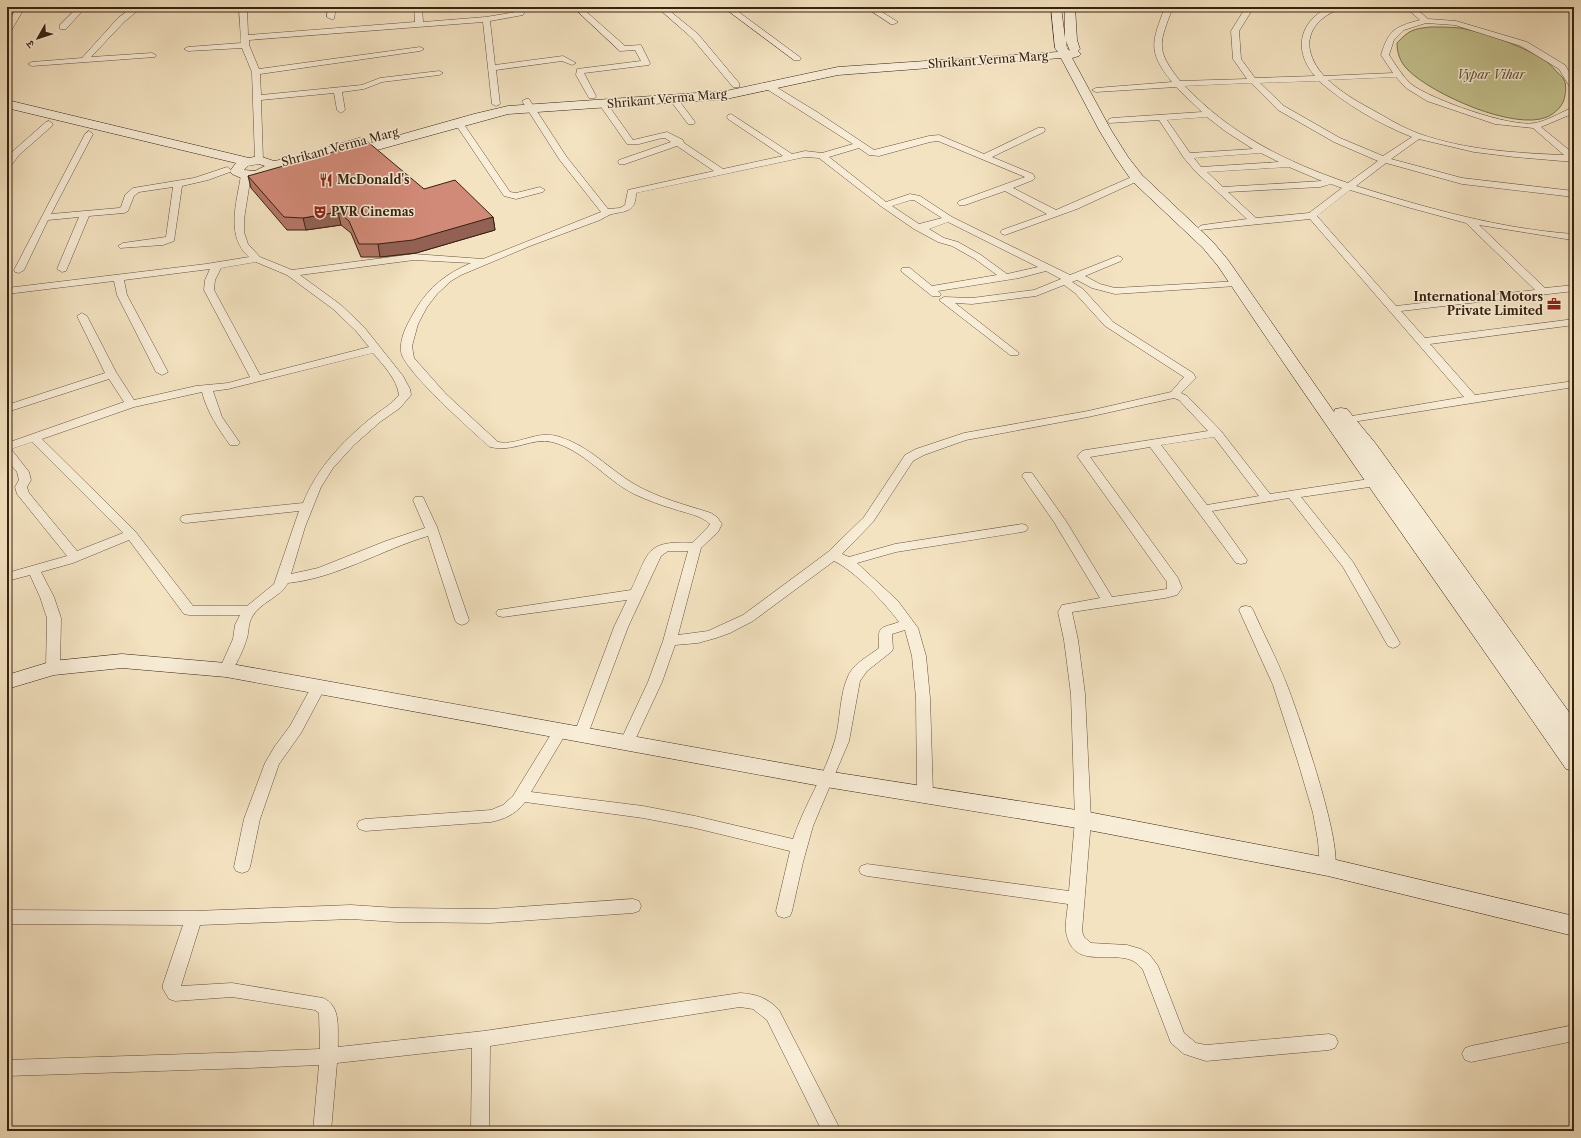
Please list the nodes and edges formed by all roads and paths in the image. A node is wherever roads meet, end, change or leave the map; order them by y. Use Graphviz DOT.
graph roads {
  1 [pos="21,7"];
  2 [pos="82,7"];
  3 [pos="138,7"];
  4 [pos="243,7"];
  5 [pos="332,7"];
  6 [pos="418,7"];
  7 [pos="518,7"];
  8 [pos="577,7"];
  9 [pos="661,7"];
  10 [pos="727,7"];
  11 [pos="869,7"];
  12 [pos="1056,7"];
  13 [pos="1070,7"];
  14 [pos="1169,7"];
  15 [pos="1249,7"];
  16 [pos="1336,7"];
  17 [pos="1410,7"];
  18 [pos="331,18"];
  19 [pos="486,19"];
  20 [pos="1426,21"];
  21 [pos="894,22"];
  22 [pos="419,24"];
  23 [pos="63,27"];
  24 [pos="7,32"];
  25 [pos="245,41"];
  26 [pos="188,49"];
  27 [pos="420,49"];
  28 [pos="1069,51"];
  29 [pos="152,55"];
  30 [pos="797,58"];
  31 [pos="84,60"];
  32 [pos="572,63"];
  33 [pos="32,64"];
  34 [pos="491,68"];
  35 [pos="256,72"];
  36 [pos="440,73"];
  37 [pos="1398,74"];
  38 [pos="1320,78"];
  39 [pos="1253,81"];
  40 [pos="1178,84"];
  41 [pos="736,85"];
  42 [pos="768,86"];
  43 [pos="1574,88"];
  44 [pos="338,90"];
  45 [pos="1096,90"];
  46 [pos="592,96"];
  47 [pos="257,98"];
  48 [pos="674,100"];
  49 [pos="7,104"];
  50 [pos="496,104"];
  51 [pos="603,104"];
  52 [pos="528,105"];
  53 [pos="1574,107"];
  54 [pos="341,110"];
  55 [pos="7,114"];
  56 [pos="1208,114"];
  57 [pos="731,117"];
  58 [pos="1161,117"];
  59 [pos="1112,120"];
  60 [pos="458,122"];
  61 [pos="691,122"];
  62 [pos="49,124"];
  63 [pos="1535,126"];
  64 [pos="1040,130"];
  65 [pos="88,134"];
  66 [pos="1418,136"];
  67 [pos="680,142"];
  68 [pos="861,145"];
  69 [pos="1263,150"];
  70 [pos="822,156"];
  71 [pos="1187,156"];
  72 [pos="790,157"];
  73 [pos="984,157"];
  74 [pos="1574,159"];
  75 [pos="1384,160"];
  76 [pos="254,161"];
  77 [pos="622,162"];
  78 [pos="1291,164"];
  79 [pos="7,165"];
  80 [pos="268,169"];
  81 [pos="1199,170"];
  82 [pos="721,172"];
  83 [pos="238,173"];
  84 [pos="1138,178"];
  85 [pos="1331,181"];
  86 [pos="178,184"];
  87 [pos="1005,187"];
  88 [pos="1349,187"];
  89 [pos="540,190"];
  90 [pos="1220,190"];
  91 [pos="1574,194"];
  92 [pos="962,202"];
  93 [pos="885,205"];
  94 [pos="606,212"];
  95 [pos="85,214"];
  96 [pos="1055,214"];
  97 [pos="1312,216"];
  98 [pos="45,217"];
  99 [pos="949,218"];
  100 [pos="1254,221"];
  101 [pos="1470,222"];
  102 [pos="920,228"];
  103 [pos="1203,228"];
  104 [pos="1005,232"];
  105 [pos="1574,237"];
  106 [pos="123,246"];
  107 [pos="257,259"];
  108 [pos="1118,259"];
  109 [pos="484,262"];
  110 [pos="216,265"];
  111 [pos="1046,268"];
  112 [pos="62,269"];
  113 [pos="19,270"];
  114 [pos="906,270"];
  115 [pos="291,273"];
  116 [pos="118,277"];
  117 [pos="1005,277"];
  118 [pos="1070,279"];
  119 [pos="1236,283"];
  120 [pos="1574,288"];
  121 [pos="929,289"];
  122 [pos="7,291"];
  123 [pos="1543,292"];
  124 [pos="944,300"];
  125 [pos="1393,308"];
  126 [pos="82,316"];
  127 [pos="1574,322"];
  128 [pos="1422,342"];
  129 [pos="375,349"];
  130 [pos="1014,353"];
  131 [pos="162,372"];
  132 [pos="112,374"];
  133 [pos="258,379"];
  134 [pos="1574,384"];
  135 [pos="207,388"];
  136 [pos="1175,394"];
  137 [pos="1472,399"];
  138 [pos="131,404"];
  139 [pos="7,409"];
  140 [pos="1346,420"];
  141 [pos="1217,433"];
  142 [pos="35,438"];
  143 [pos="234,442"];
  144 [pos="1154,443"];
  145 [pos="7,447"];
  146 [pos="7,452"];
  147 [pos="1028,476"];
  148 [pos="1376,482"];
  149 [pos="1292,494"];
  150 [pos="1267,498"];
  151 [pos="419,500"];
  152 [pos="307,506"];
  153 [pos="1204,509"];
  154 [pos="186,520"];
  155 [pos="1022,528"];
  156 [pos="432,530"];
  157 [pos="131,534"];
  158 [pos="695,547"];
  159 [pos="834,555"];
  160 [pos="75,557"];
  161 [pos="1241,560"];
  162 [pos="848,562"];
  163 [pos="34,570"];
  164 [pos="7,577"];
  165 [pos="284,579"];
  166 [pos="637,594"];
  167 [pos="1108,602"];
  168 [pos="250,610"];
  169 [pos="1246,610"];
  170 [pos="503,614"];
  171 [pos="462,620"];
  172 [pos="907,624"];
  173 [pos="670,641"];
  174 [pos="1393,643"];
  175 [pos="53,668"];
  176 [pos="226,670"];
  177 [pos="7,682"];
  178 [pos="319,686"];
  179 [pos="571,732"];
  180 [pos="1574,735"];
  181 [pos="627,742"];
  182 [pos="1574,763"];
  183 [pos="826,779"];
  184 [pos="925,794"];
  185 [pos="521,796"];
  186 [pos="1083,820"];
  187 [pos="365,825"];
  188 [pos="799,847"];
  189 [pos="1328,866"];
  190 [pos="242,867"];
  191 [pos="867,870"];
  192 [pos="1076,899"];
  193 [pos="633,906"];
  194 [pos="784,911"];
  195 [pos="7,917"];
  196 [pos="194,918"];
  197 [pos="1574,926"];
  198 [pos="1574,1035"];
  199 [pos="481,1040"];
  200 [pos="1329,1042"];
  201 [pos="1471,1054"];
  202 [pos="329,1056"];
  203 [pos="7,1068"];
  204 [pos="322,1131"];
  205 [pos="480,1131"];
  206 [pos="832,1131"];
  1 -- 24 [label="street"];
  2 -- 23 [label="street"];
  3 -- 31 [label="street"];
  4 -- 25 [label="street"];
  5 -- 18 [label="street"];
  6 -- 22 [label="street"];
  7 -- 19 [label="street"];
  8 -- 46 [label="street"];
  9 -- 41 [label="street"];
  10 -- 30 [label="street"];
  11 -- 21 [label="street"];
  12 -- 28 [label="street"];
  13 -- 28 [label="street"];
  14 -- 40 [label="street"];
  15 -- 39 [label="street"];
  16 -- 38 [label="street"];
  17 -- 20 [label="street"];
  19 -- 22 [label="street"];
  19 -- 34 [label="street"];
  20 -- 37 [label="street"];
  20 -- 43 [label="street"];
  22 -- 25 [label="street"];
  25 -- 26 [label="street"];
  25 -- 35 [label="street"];
  27 -- 35 [label="street"];
  28 -- 41 [label="street, Shrikant Verma Marg"];
  28 -- 42 [label="street, Shrikant Verma Marg"];
  28 -- 45 [label="street"];
  28 -- 84 [label="street"];
  29 -- 31 [label="street"];
  31 -- 33 [label="street"];
  32 -- 34 [label="street"];
  34 -- 50 [label="street"];
  35 -- 47 [label="street"];
  36 -- 44 [label="street"];
  37 -- 38 [label="street"];
  37 -- 63 [label="street"];
  38 -- 39 [label="street"];
  38 -- 66 [label="street"];
  39 -- 40 [label="street"];
  39 -- 75 [label="street"];
  40 -- 45 [label="street"];
  40 -- 56 [label="street"];
  41 -- 46 [label="street, Shrikant Verma Marg"];
  42 -- 48 [label="street, Shrikant Verma Marg"];
  42 -- 68 [label="street"];
  44 -- 47 [label="street"];
  44 -- 54 [label="street"];
  45 -- 59 [label="street"];
  46 -- 52 [label="street, Shrikant Verma Marg"];
  47 -- 76 [label="street"];
  48 -- 51 [label="street, Shrikant Verma Marg"];
  48 -- 61 [label="street"];
  49 -- 76 [label="street"];
  50 -- 52 [label="street, Shrikant Verma Marg"];
  50 -- 80 [label="street, Shrikant Verma Marg"];
  51 -- 52 [label="street, Shrikant Verma Marg"];
  51 -- 67 [label="street"];
  52 -- 60 [label="street, Shrikant Verma Marg"];
  52 -- 94 [label="street"];
  53 -- 63 [label="street"];
  55 -- 62 [label="street"];
  56 -- 58 [label="street"];
  56 -- 69 [label="street"];
  57 -- 72 [label="street"];
  58 -- 59 [label="street"];
  58 -- 71 [label="street"];
  59 -- 103 [label="street"];
  60 -- 80 [label="street, Shrikant Verma Marg"];
  60 -- 89 [label="street"];
  62 -- 65 [label="street"];
  62 -- 79 [label="street"];
  63 -- 74 [label="street"];
  64 -- 73 [label="street"];
  65 -- 83 [label="street"];
  65 -- 98 [label="street"];
  66 -- 74 [label="street"];
  66 -- 75 [label="street"];
  67 -- 77 [label="street"];
  67 -- 82 [label="street"];
  68 -- 70 [label="street"];
  68 -- 73 [label="street"];
  69 -- 71 [label="street"];
  69 -- 78 [label="street"];
  70 -- 72 [label="street"];
  70 -- 93 [label="street"];
  71 -- 81 [label="street"];
  72 -- 82 [label="street"];
  73 -- 87 [label="street"];
  75 -- 88 [label="street"];
  75 -- 91 [label="street"];
  76 -- 80 [label="street"];
  76 -- 83 [label="street"];
  78 -- 81 [label="street"];
  78 -- 85 [label="street"];
  80 -- 83 [label="street"];
  81 -- 90 [label="street"];
  82 -- 94 [label="street"];
  83 -- 86 [label="street"];
  83 -- 107 [label="street"];
  84 -- 96 [label="street"];
  84 -- 119 [label="street"];
  85 -- 88 [label="street"];
  85 -- 90 [label="street"];
  86 -- 95 [label="street"];
  86 -- 106 [label="street"];
  87 -- 92 [label="street"];
  87 -- 96 [label="street"];
  88 -- 97 [label="street"];
  88 -- 101 [label="street"];
  90 -- 100 [label="street"];
  93 -- 99 [label="street"];
  93 -- 102 [label="street"];
  94 -- 109 [label="street"];
  95 -- 98 [label="street"];
  95 -- 112 [label="street"];
  96 -- 104 [label="street"];
  97 -- 100 [label="street"];
  97 -- 125 [label="street"];
  98 -- 113 [label="street"];
  99 -- 102 [label="street"];
  99 -- 111 [label="street"];
  100 -- 103 [label="street"];
  101 -- 105 [label="street"];
  101 -- 123 [label="street"];
  102 -- 117 [label="street"];
  103 -- 140 [label="street"];
  107 -- 110 [label="street"];
  107 -- 115 [label="street"];
  108 -- 118 [label="street"];
  109 -- 115 [label="street"];
  109 -- 158 [label="street"];
  110 -- 116 [label="street"];
  110 -- 133 [label="street"];
  111 -- 117 [label="street"];
  111 -- 118 [label="street"];
  114 -- 121 [label="street"];
  115 -- 129 [label="street"];
  116 -- 122 [label="street"];
  116 -- 131 [label="street"];
  117 -- 121 [label="street"];
  118 -- 119 [label="street"];
  118 -- 124 [label="street"];
  118 -- 136 [label="street"];
  119 -- 148 [label="street"];
  120 -- 123 [label="street"];
  121 -- 124 [label="street"];
  123 -- 125 [label="street"];
  124 -- 130 [label="street"];
  125 -- 128 [label="street"];
  126 -- 132 [label="street"];
  127 -- 128 [label="street"];
  128 -- 137 [label="street"];
  129 -- 133 [label="street"];
  129 -- 152 [label="street"];
  132 -- 138 [label="street"];
  132 -- 139 [label="street"];
  133 -- 135 [label="street"];
  134 -- 137 [label="street"];
  135 -- 138 [label="street"];
  135 -- 143 [label="street"];
  136 -- 141 [label="street"];
  136 -- 159 [label="street"];
  137 -- 140 [label="street"];
  138 -- 142 [label="street"];
  140 -- 180 [label="street"];
  141 -- 144 [label="street"];
  141 -- 150 [label="street"];
  142 -- 145 [label="street"];
  142 -- 157 [label="street"];
  144 -- 153 [label="street"];
  144 -- 167 [label="street"];
  146 -- 160 [label="street"];
  147 -- 167 [label="street"];
  148 -- 149 [label="street"];
  148 -- 182 [label="street"];
  149 -- 150 [label="street"];
  149 -- 174 [label="street"];
  150 -- 153 [label="street"];
  151 -- 156 [label="street"];
  152 -- 154 [label="street"];
  152 -- 165 [label="street"];
  153 -- 161 [label="street"];
  155 -- 162 [label="street"];
  156 -- 165 [label="street"];
  156 -- 171 [label="street"];
  157 -- 160 [label="street"];
  157 -- 168 [label="street"];
  158 -- 166 [label="street"];
  158 -- 173 [label="street"];
  159 -- 162 [label="street"];
  159 -- 173 [label="street"];
  160 -- 163 [label="street"];
  162 -- 172 [label="street"];
  163 -- 164 [label="street"];
  163 -- 175 [label="street"];
  165 -- 168 [label="street"];
  166 -- 170 [label="street"];
  166 -- 179 [label="street"];
  167 -- 186 [label="street"];
  168 -- 176 [label="street"];
  169 -- 189 [label="street"];
  172 -- 183 [label="street"];
  172 -- 184 [label="street"];
  173 -- 181 [label="street"];
  175 -- 176 [label="street"];
  175 -- 177 [label="street"];
  176 -- 178 [label="street"];
  178 -- 179 [label="street"];
  178 -- 190 [label="street"];
  179 -- 181 [label="street"];
  179 -- 185 [label="street"];
  181 -- 183 [label="street"];
  183 -- 184 [label="street"];
  183 -- 188 [label="street"];
  184 -- 186 [label="street"];
  185 -- 187 [label="street"];
  185 -- 188 [label="street"];
  186 -- 189 [label="street"];
  186 -- 192 [label="street"];
  188 -- 194 [label="street"];
  189 -- 197 [label="street"];
  191 -- 192 [label="street"];
  192 -- 200 [label="street"];
  193 -- 196 [label="street"];
  195 -- 196 [label="street"];
  196 -- 202 [label="street"];
  198 -- 201 [label="street"];
  199 -- 202 [label="street"];
  199 -- 205 [label="street"];
  199 -- 206 [label="street"];
  202 -- 203 [label="street"];
  202 -- 204 [label="street"];
}
